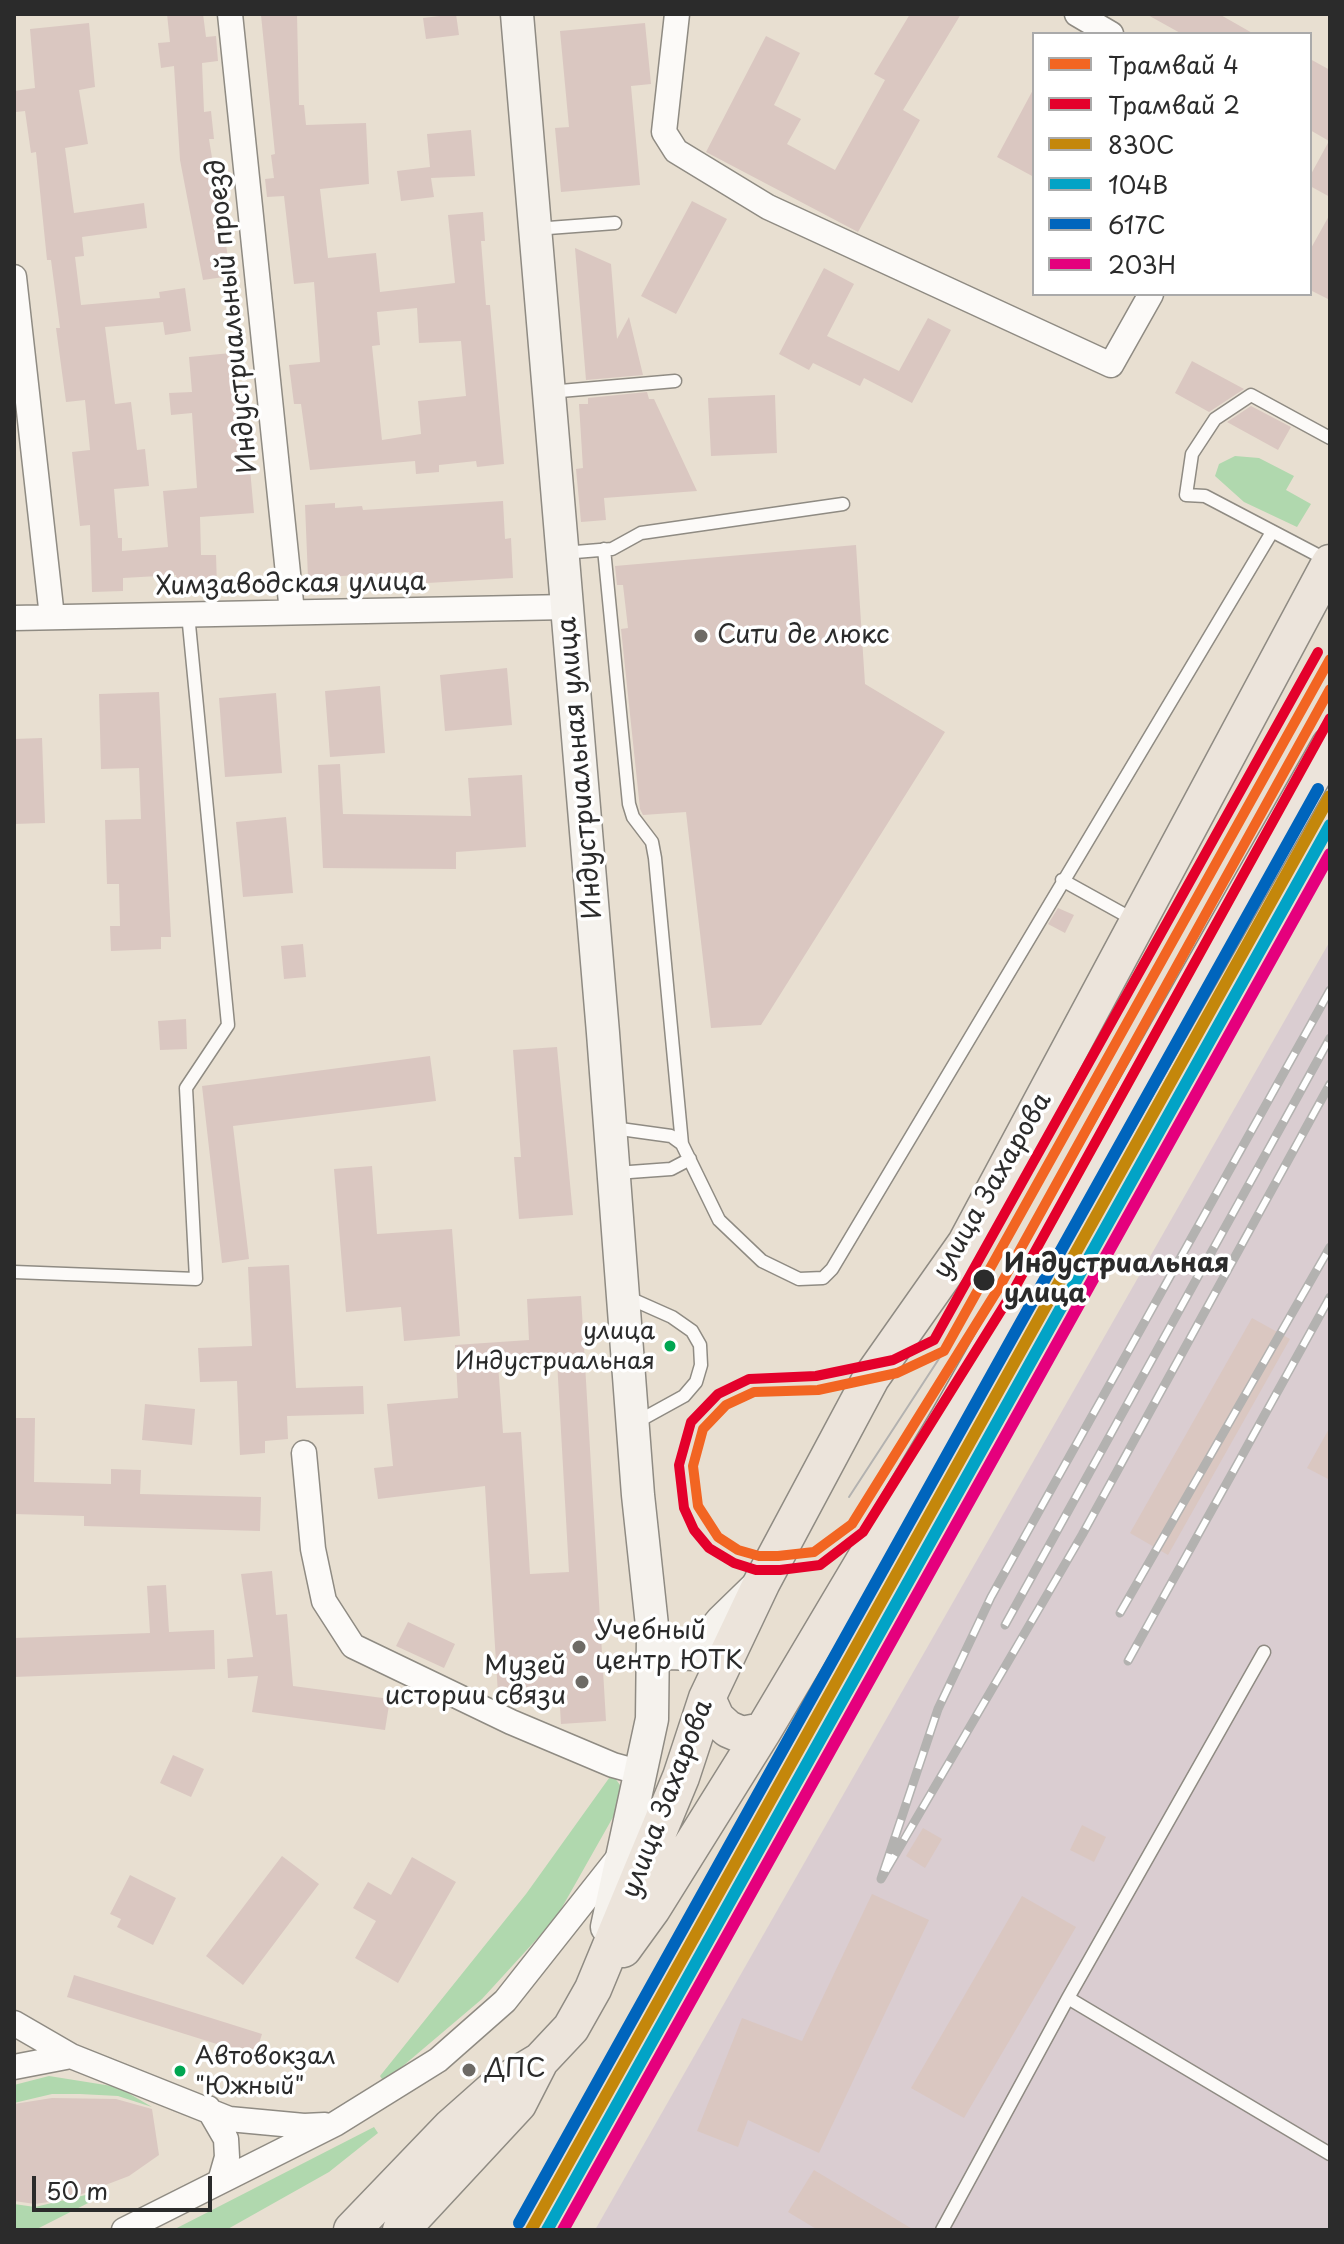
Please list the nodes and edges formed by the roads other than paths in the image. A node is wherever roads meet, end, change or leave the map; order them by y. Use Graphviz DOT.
graph roads {
  1 [pos="230,14"];
  2 [pos="517,14"];
  3 [pos="677,14"];
  4 [pos="1077,14"];
  5 [pos="1108,32"];
  6 [pos="615,223"];
  7 [pos="535,229"];
  8 [pos="14,277"];
  9 [pos="1150,296"];
  10 [pos="675,381"];
  11 [pos="549,392"];
  12 [pos="1330,438"];
  13 [pos="843,504"];
  14 [pos="1272,532"];
  15 [pos="604,549"];
  16 [pos="563,553"];
  17 [pos="1330,562"];
  18 [pos="568,607"];
  19 [pos="292,612"];
  20 [pos="188,614"];
  21 [pos="52,617"];
  22 [pos="14,618"];
  23 [pos="1330,745"];
  24 [pos="1062,880"];
  25 [pos="1138,923"];
  26 [pos="610,1128"];
  27 [pos="682,1144"];
  28 [pos="690,1159"];
  29 [pos="614,1173"];
  30 [pos="14,1272"];
  31 [pos="623,1295"];
  32 [pos="632,1424"];
  33 [pos="304,1453"];
  34 [pos="762,1582"];
  35 [pos="653,1635"];
  36 [pos="1264,1652"];
  37 [pos="707,1698"];
  38 [pos="652,1719"];
  39 [pos="763,1731"];
  40 [pos="642,1773"];
  41 [pos="681,1777"];
  42 [pos="732,1780"];
  43 [pos="622,1853"];
  44 [pos="593,1989"];
  45 [pos="1068,1998"];
  46 [pos="14,2023"];
  47 [pos="71,2056"];
  48 [pos="540,2061"];
  49 [pos="14,2067"];
  50 [pos="208,2108"];
  51 [pos="335,2124"];
  52 [pos="1330,2154"];
  53 [pos="221,2178"];
  54 [pos="124,2230"];
  55 [pos="352,2230"];
  56 [pos="401,2230"];
  57 [pos="942,2230"];
  1 -- 19 [label="street, Индустриальный проезд"];
  2 -- 7 [label="main road, Индустриальная улица"];
  3 -- 9 [label="street"];
  4 -- 5 [label="street"];
  6 -- 7 [label="lane"];
  7 -- 11 [label="main road, Индустриальная улица"];
  8 -- 21 [label="street"];
  10 -- 11 [label="lane"];
  11 -- 16 [label="main road, Индустриальная улица"];
  12 -- 14 [label="lane"];
  13 -- 15 [label="lane"];
  14 -- 17 [label="lane"];
  14 -- 24 [label="lane"];
  15 -- 16 [label="lane"];
  15 -- 27 [label="lane"];
  16 -- 18 [label="main road, Индустриальная улица"];
  17 -- 25 [label="main road, улица Захарова"];
  18 -- 19 [label="street, Химзаводская улица"];
  18 -- 26 [label="main road, Индустриальная улица"];
  19 -- 20 [label="street, Химзаводская улица"];
  20 -- 21 [label="street, Химзаводская улица"];
  20 -- 30 [label="lane"];
  21 -- 22 [label="street, Химзаводская улица"];
  23 -- 39 [label="main road, улица Захарова"];
  24 -- 25 [label="lane"];
  24 -- 28 [label="lane"];
  25 -- 34 [label="main road, улица Захарова"];
  26 -- 27 [label="lane"];
  26 -- 29 [label="main road, Индустриальная улица"];
  27 -- 28 [label="lane"];
  28 -- 29 [label="lane"];
  29 -- 31 [label="main road, Индустриальная улица"];
  31 -- 32 [label="main road, Индустриальная улица"];
  31 -- 32 [label="lane"];
  32 -- 35 [label="main road, Индустриальная улица"];
  33 -- 40 [label="street"];
  34 -- 35 [label="main road"];
  34 -- 37 [label="main road, улица Захарова"];
  35 -- 38 [label="main road, Индустриальная улица"];
  36 -- 45 [label="lane"];
  37 -- 39 [label="main road"];
  37 -- 41 [label="main road, улица Захарова"];
  38 -- 40 [label="main road, Индустриальная улица"];
  38 -- 41 [label="main road"];
  39 -- 42 [label="main road, улица Захарова"];
  40 -- 43 [label="main road, Индустриальная улица"];
  41 -- 42 [label="main road"];
  41 -- 44 [label="main road, улица Захарова"];
  42 -- 44 [label="main road, улица Захарова"];
  43 -- 44 [label="main road, Индустриальная улица"];
  43 -- 51 [label="street"];
  44 -- 48 [label="main road, улица Захарова"];
  45 -- 52 [label="lane"];
  45 -- 57 [label="lane"];
  46 -- 47 [label="street"];
  47 -- 49 [label="street"];
  47 -- 50 [label="street"];
  48 -- 55 [label="main road, улица Захарова"];
  48 -- 56 [label="main road, улица Захарова"];
  50 -- 51 [label="street"];
  50 -- 53 [label="street"];
  51 -- 53 [label="street"];
  53 -- 54 [label="street"];
}
